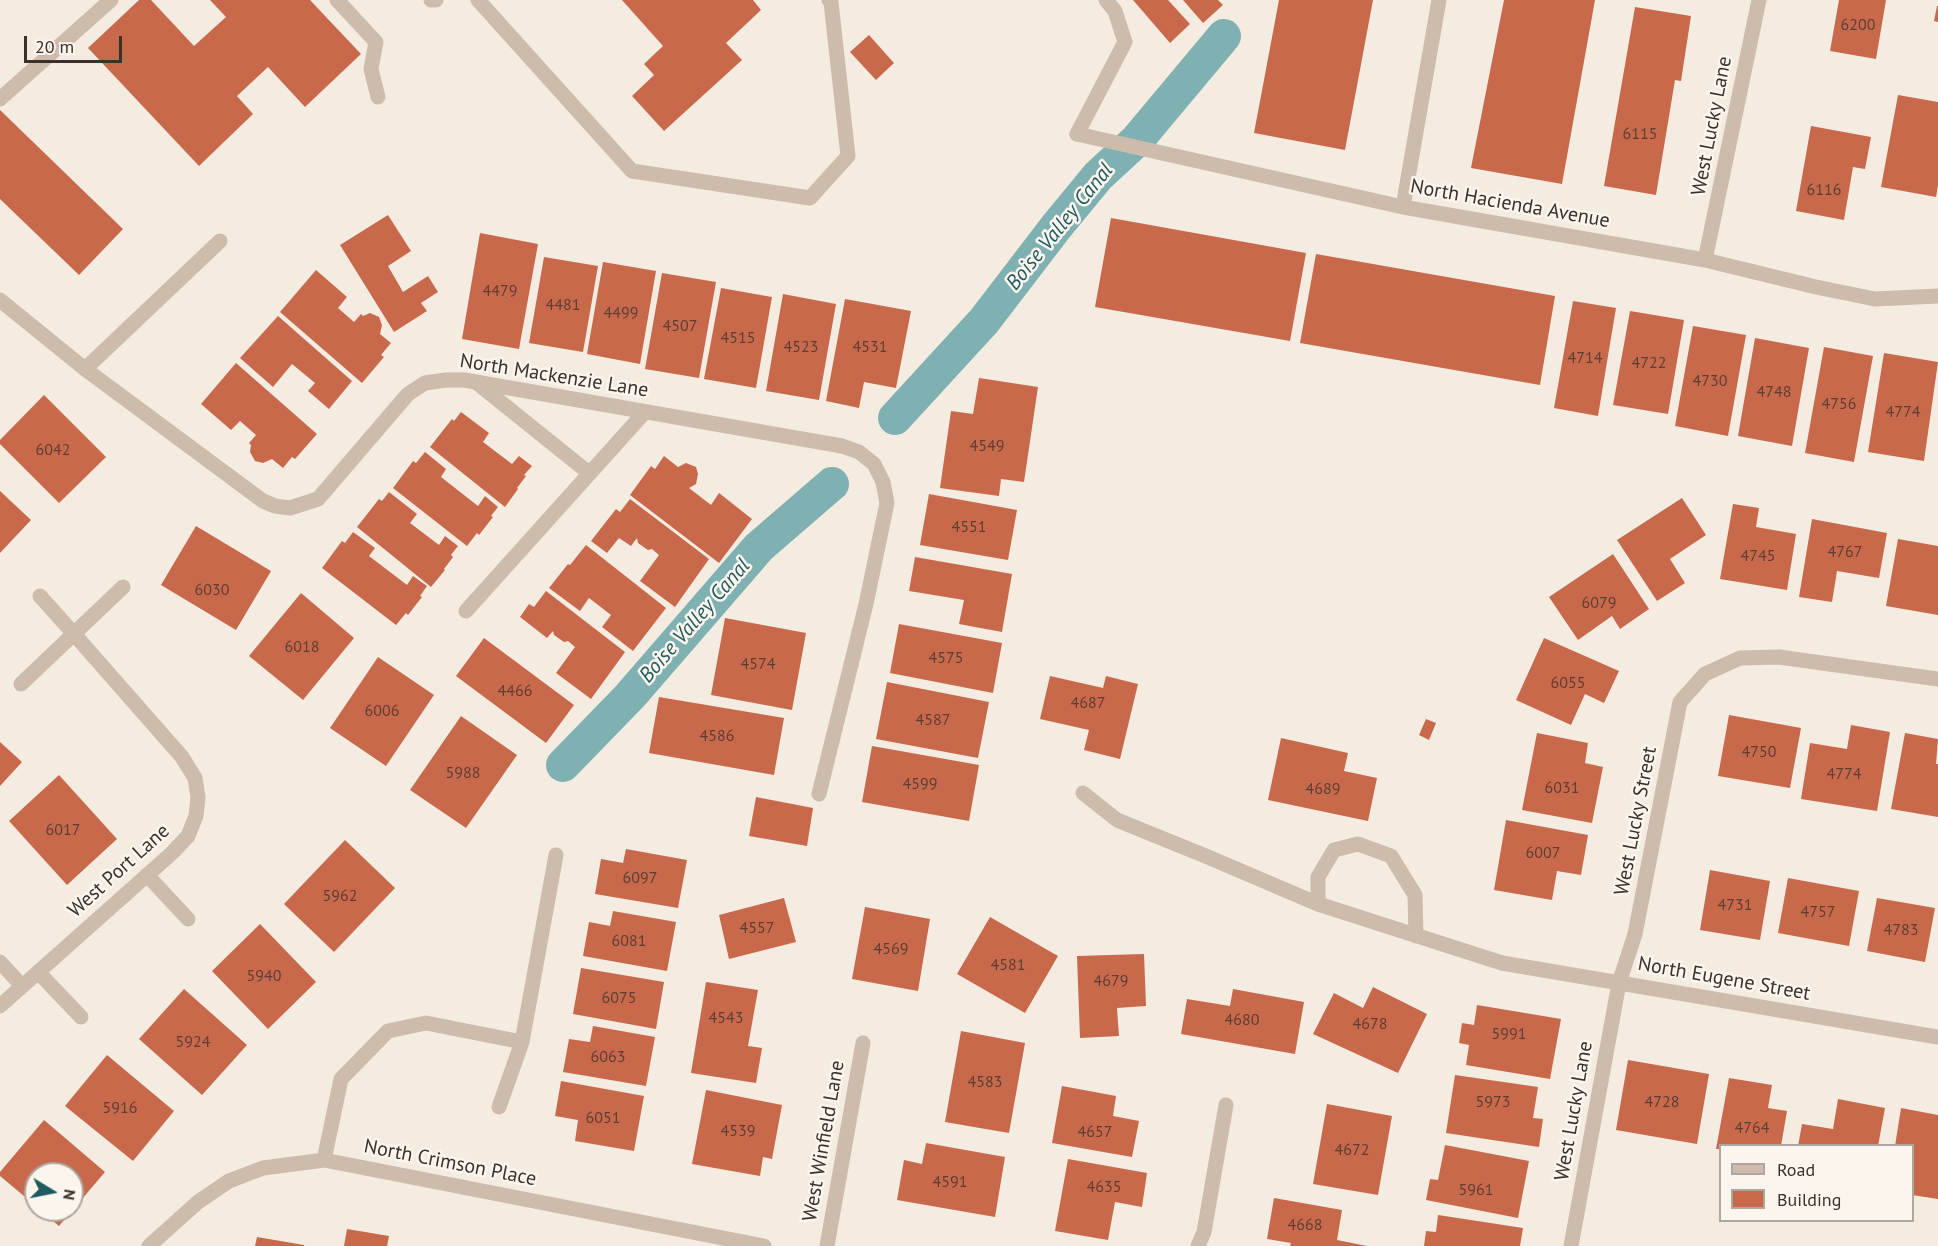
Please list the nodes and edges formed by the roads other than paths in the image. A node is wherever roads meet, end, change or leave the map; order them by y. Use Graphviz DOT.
graph roads {
  1 [pos="111,0"];
  2 [pos="337,0"];
  3 [pos="478,0"];
  4 [pos="829,0"];
  5 [pos="1106,0"];
  6 [pos="1439,0"];
  7 [pos="1759,0"];
  8 [pos="378,97"];
  9 [pos="0,99"];
  10 [pos="1403,207"];
  11 [pos="220,241"];
  12 [pos="1705,260"];
  13 [pos="1938,296"];
  14 [pos="0,300"];
  15 [pos="85,369"];
  16 [pos="477,383"];
  17 [pos="644,413"];
  18 [pos="589,473"];
  19 [pos="123,587"];
  20 [pos="40,596"];
  21 [pos="466,611"];
  22 [pos="74,634"];
  23 [pos="1938,679"];
  24 [pos="21,684"];
  25 [pos="1083,793"];
  26 [pos="819,794"];
  27 [pos="556,855"];
  28 [pos="147,875"];
  29 [pos="1318,904"];
  30 [pos="188,919"];
  31 [pos="1416,936"];
  32 [pos="0,962"];
  33 [pos="38,972"];
  34 [pos="1619,983"];
  35 [pos="22,986"];
  36 [pos="0,1006"];
  37 [pos="81,1017"];
  38 [pos="1938,1037"];
  39 [pos="522,1042"];
  40 [pos="863,1043"];
  41 [pos="1226,1105"];
  42 [pos="499,1107"];
  43 [pos="324,1160"];
  44 [pos="149,1246"];
  45 [pos="764,1246"];
  46 [pos="827,1246"];
  47 [pos="1198,1246"];
  48 [pos="1571,1246"];
  1 -- 9 [label="street"];
  2 -- 8 [label="street"];
  3 -- 4 [label="street"];
  5 -- 10 [label="street, North Hacienda Avenue"];
  6 -- 10 [label="street"];
  7 -- 12 [label="street, West Lucky Lane"];
  10 -- 12 [label="street, North Hacienda Avenue"];
  11 -- 15 [label="street"];
  12 -- 13 [label="street, North Hacienda Avenue"];
  14 -- 15 [label="street, North Mackenzie Lane"];
  15 -- 16 [label="street, North Mackenzie Lane"];
  16 -- 17 [label="street, North Mackenzie Lane"];
  16 -- 18 [label="street"];
  17 -- 18 [label="street"];
  17 -- 26 [label="street, North Mackenzie Lane"];
  18 -- 21 [label="street"];
  19 -- 22 [label="street"];
  20 -- 22 [label="street, West Port Lane"];
  22 -- 24 [label="street"];
  22 -- 28 [label="street, West Port Lane"];
  23 -- 34 [label="street, West Lucky Street"];
  25 -- 29 [label="street, North Eugene Street"];
  27 -- 39 [label="street"];
  28 -- 30 [label="street"];
  28 -- 33 [label="street, West Port Lane"];
  29 -- 31 [label="street, North Eugene Street"];
  29 -- 31 [label="street"];
  31 -- 34 [label="street, North Eugene Street"];
  32 -- 35 [label="street"];
  33 -- 35 [label="street, West Port Lane"];
  33 -- 37 [label="street"];
  34 -- 38 [label="street, North Eugene Street"];
  34 -- 48 [label="street, West Lucky Lane"];
  35 -- 36 [label="street, West Port Lane"];
  39 -- 42 [label="street"];
  39 -- 43 [label="street"];
  40 -- 46 [label="street, West Winfield Lane"];
  41 -- 47 [label="street"];
  43 -- 44 [label="street, North Crimson Place"];
  43 -- 45 [label="street, North Crimson Place"];
}
